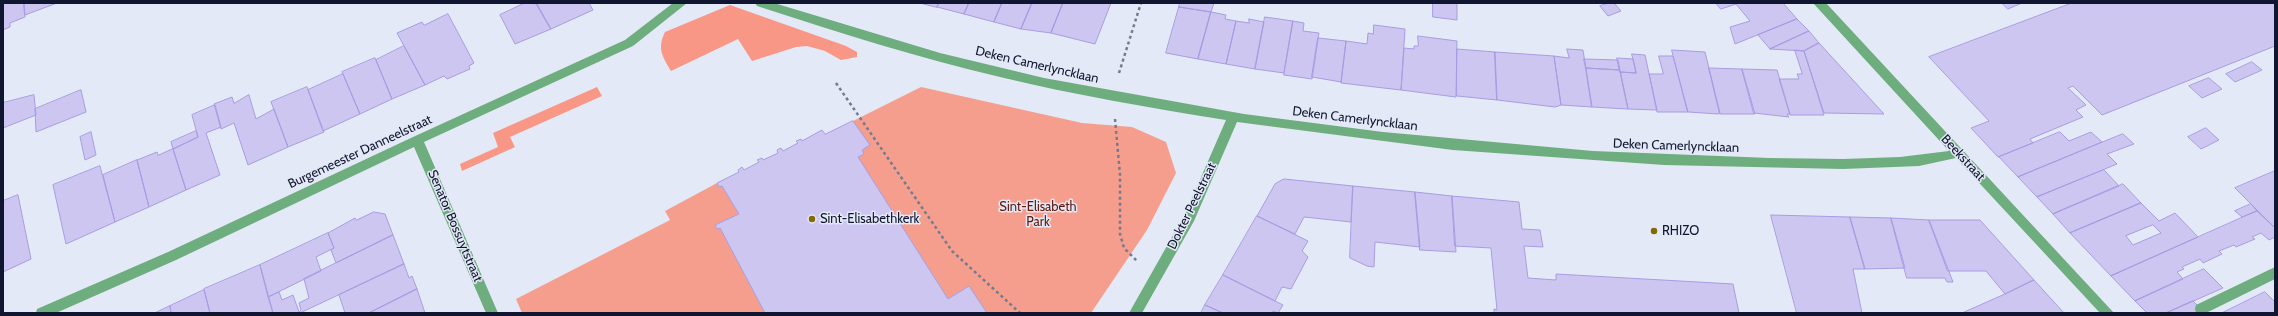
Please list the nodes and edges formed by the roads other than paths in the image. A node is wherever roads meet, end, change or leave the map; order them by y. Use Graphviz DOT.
graph roads {
  1 [pos="681,3"];
  2 [pos="760,3"];
  3 [pos="1819,3"];
  4 [pos="1234,117"];
  5 [pos="418,140"];
  6 [pos="1958,153"];
  7 [pos="2275,273"];
  8 [pos="2201,309"];
  9 [pos="42,313"];
  10 [pos="492,313"];
  11 [pos="1135,313"];
  12 [pos="2108,313"];
  1 -- 5 [label="street, Burgemeester Danneelstraat"];
  2 -- 4 [label="street, Deken Camerlyncklaan"];
  3 -- 6 [label="street, Beekstraat"];
  4 -- 6 [label="street, Deken Camerlyncklaan"];
  4 -- 11 [label="street, Dokter Peelstraat"];
  5 -- 9 [label="street, Burgemeester Danneelstraat"];
  5 -- 10 [label="street, Senator Bossuytstraat"];
  6 -- 12 [label="street, Beekstraat"];
  7 -- 8 [label="street"];
}
